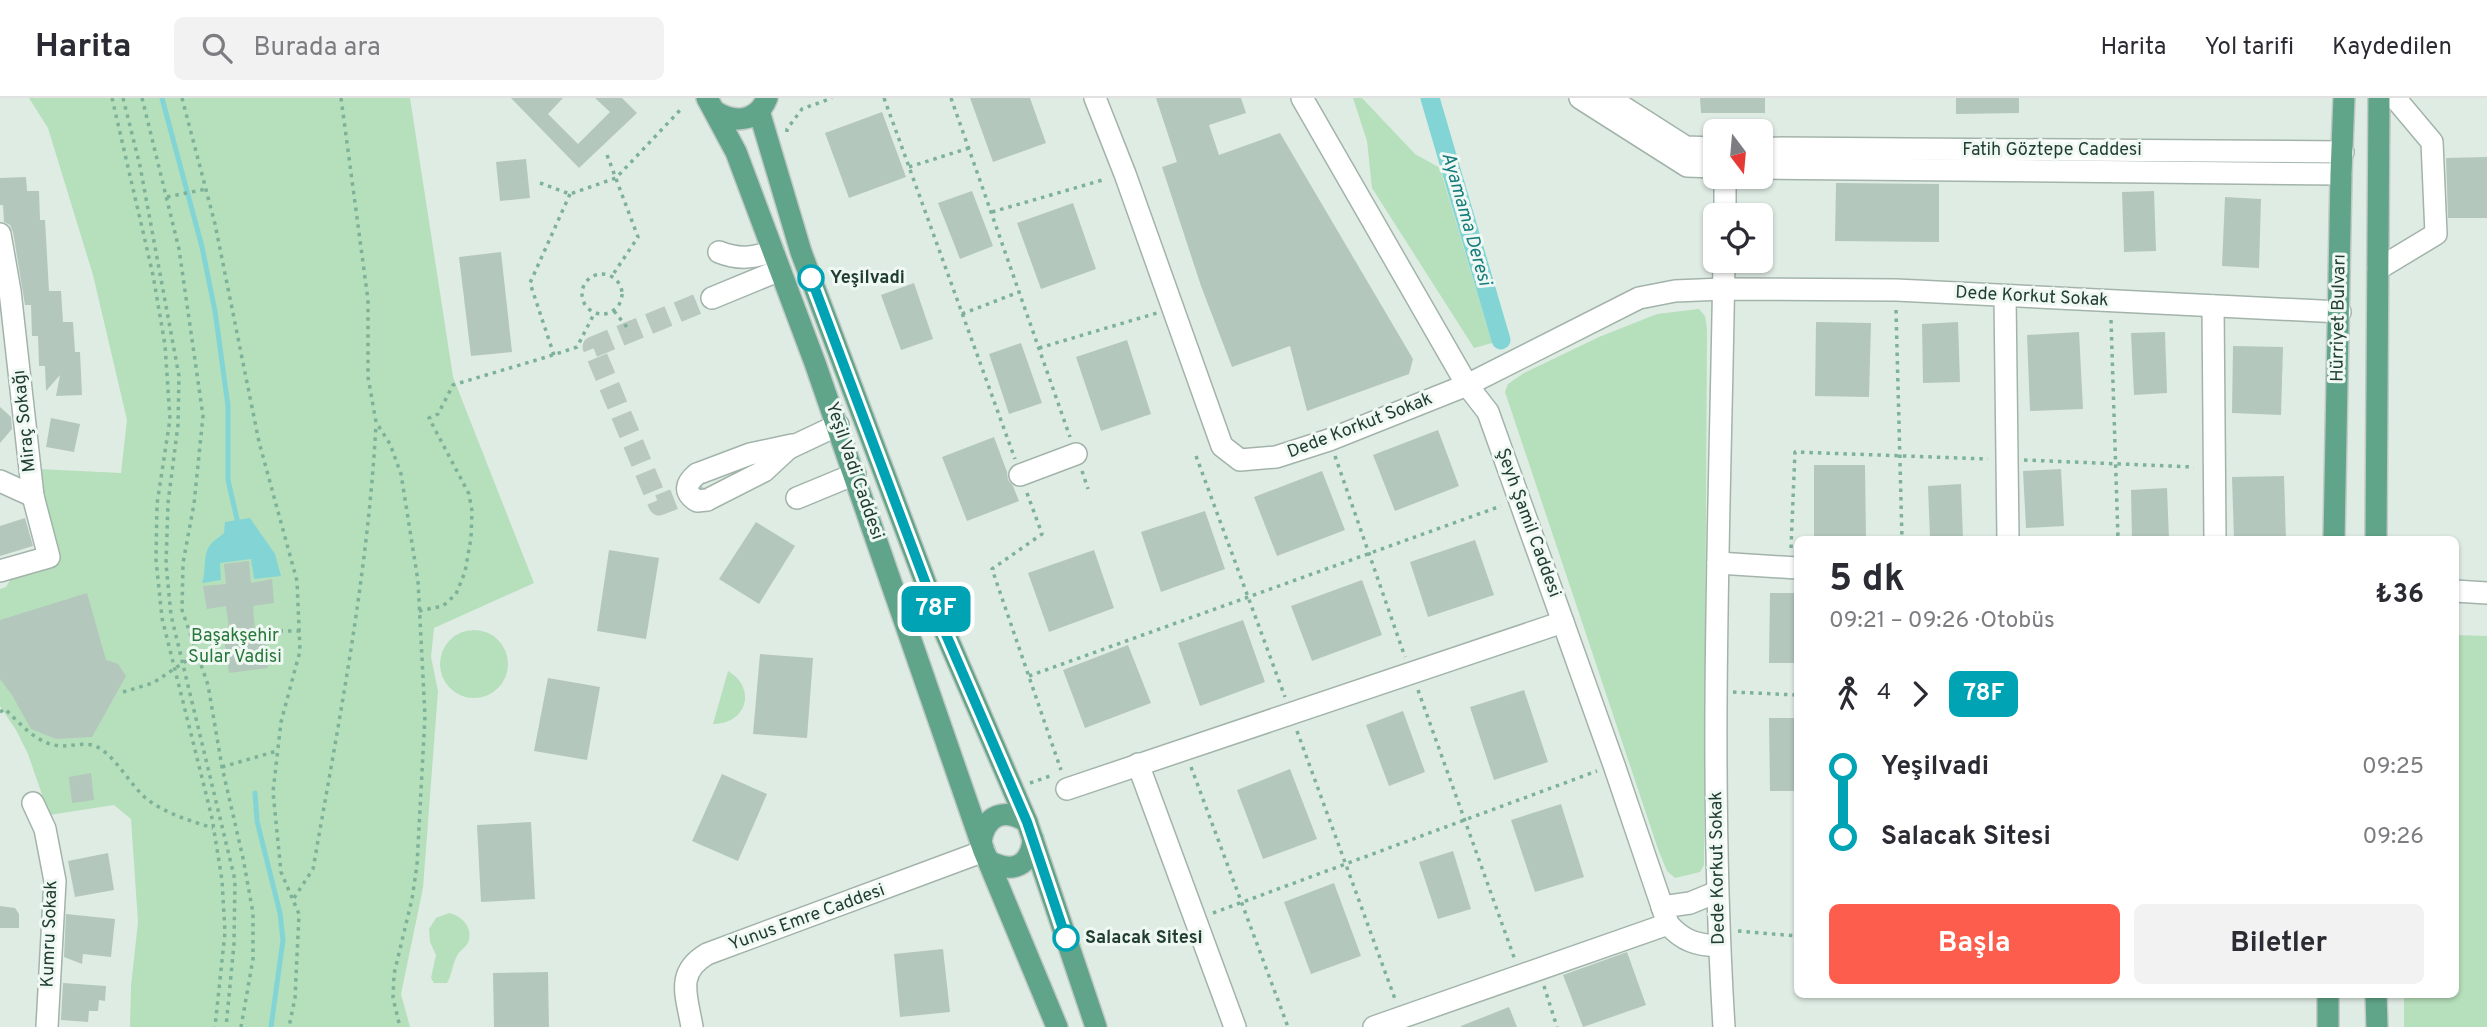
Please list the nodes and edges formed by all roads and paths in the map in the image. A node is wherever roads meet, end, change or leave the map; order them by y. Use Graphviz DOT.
graph roads {
  1 [pos="113,98"];
  2 [pos="123,98"];
  3 [pos="142,98"];
  4 [pos="182,98"];
  5 [pos="341,98"];
  6 [pos="884,98"];
  7 [pos="951,98"];
  8 [pos="1095,98"];
  9 [pos="1302,98"];
  10 [pos="1580,98"];
  11 [pos="1609,98"];
  12 [pos="2344,98"];
  13 [pos="2379,98"];
  14 [pos="2395,98"];
  15 [pos="768,102"];
  16 [pos="711,105"];
  17 [pos="683,107"];
  18 [pos="969,148"];
  19 [pos="1703,148"];
  20 [pos="1773,148"];
  21 [pos="607,155"];
  22 [pos="2342,163"];
  23 [pos="909,167"];
  24 [pos="1703,167"];
  25 [pos="1773,168"];
  26 [pos="1125,174"];
  27 [pos="616,177"];
  28 [pos="540,183"];
  29 [pos="206,188"];
  30 [pos="570,194"];
  31 [pos="166,198"];
  32 [pos="991,212"];
  33 [pos="0,234"];
  34 [pos="719,252"];
  35 [pos="776,260"];
  36 [pos="2378,269"];
  37 [pos="1724,273"];
  38 [pos="612,276"];
  39 [pos="1723,289"];
  40 [pos="1896,290"];
  41 [pos="1019,292"];
  42 [pos="2005,296"];
  43 [pos="712,298"];
  44 [pos="2110,301"];
  45 [pos="2213,306"];
  46 [pos="1172,309"];
  47 [pos="614,311"];
  48 [pos="2340,312"];
  49 [pos="594,314"];
  50 [pos="962,314"];
  51 [pos="630,331"];
  52 [pos="1039,348"];
  53 [pos="555,355"];
  54 [pos="1466,385"];
  55 [pos="376,422"];
  56 [pos="838,425"];
  57 [pos="1329,440"];
  58 [pos="792,445"];
  59 [pos="1076,454"];
  60 [pos="1196,456"];
  61 [pos="1900,456"];
  62 [pos="2007,460"];
  63 [pos="762,462"];
  64 [pos="2115,464"];
  65 [pos="2214,467"];
  66 [pos="855,474"];
  67 [pos="1020,475"];
  68 [pos="0,481"];
  69 [pos="1088,489"];
  70 [pos="33,496"];
  71 [pos="797,498"];
  72 [pos="1519,499"];
  73 [pos="1794,536"];
  74 [pos="1902,536"];
  75 [pos="2008,536"];
  76 [pos="2118,536"];
  77 [pos="2215,536"];
  78 [pos="2334,536"];
  79 [pos="2376,536"];
  80 [pos="1369,553"];
  81 [pos="1718,563"];
  82 [pos="1794,568"];
  83 [pos="0,571"];
  84 [pos="2459,591"];
  85 [pos="2487,593"];
  86 [pos="1248,597"];
  87 [pos="2459,606"];
  88 [pos="2487,607"];
  89 [pos="419,611"];
  90 [pos="1563,622"];
  91 [pos="271,631"];
  92 [pos="300,631"];
  93 [pos="216,637"];
  94 [pos="195,643"];
  95 [pos="198,653"];
  96 [pos="183,664"];
  97 [pos="174,670"];
  98 [pos="1411,672"];
  99 [pos="1028,676"];
  100 [pos="1718,691"];
  101 [pos="123,692"];
  102 [pos="1794,695"];
  103 [pos="0,712"];
  104 [pos="1290,712"];
  105 [pos="1184,749"];
  106 [pos="276,751"];
  107 [pos="1138,764"];
  108 [pos="1614,765"];
  109 [pos="222,767"];
  110 [pos="1064,780"];
  111 [pos="1023,785"];
  112 [pos="33,803"];
  113 [pos="1465,820"];
  114 [pos="213,828"];
  115 [pos="1030,830"];
  116 [pos="985,852"];
  117 [pos="1346,864"];
  118 [pos="1717,892"];
  119 [pos="295,898"];
  120 [pos="1242,903"];
  121 [pos="1665,916"];
  122 [pos="1195,920"];
  123 [pos="1794,936"];
  124 [pos="1718,938"];
  125 [pos="1529,971"];
  126 [pos="2328,998"];
  127 [pos="2376,998"];
  128 [pos="1402,1017"];
  129 [pos="47,1027"];
  130 [pos="215,1027"];
  131 [pos="226,1027"];
  132 [pos="241,1027"];
  133 [pos="289,1027"];
  134 [pos="401,1027"];
  135 [pos="692,1027"];
  136 [pos="1057,1027"];
  137 [pos="1096,1027"];
  138 [pos="1235,1027"];
  139 [pos="1288,1027"];
  140 [pos="1374,1027"];
  141 [pos="1557,1027"];
  142 [pos="1724,1027"];
  143 [pos="2328,1027"];
  144 [pos="2377,1027"];
  1 -- 97 [label="path"];
  2 -- 96 [label="path"];
  3 -- 31 [label="path"];
  4 -- 29 [label="path"];
  5 -- 55 [label="path"];
  6 -- 23 [label="path"];
  7 -- 18 [label="path"];
  8 -- 26 [label="street, Dede Korkut Sokak"];
  9 -- 54 [label="street, Şeyh Şamil Caddesi"];
  10 -- 24 [label="street"];
  11 -- 19 [label="street"];
  12 -- 22 [label="main road, Hürriyet Bulvarı"];
  13 -- 36 [label="main road"];
  14 -- 36 [label="street"];
  15 -- 16 [label="main road"];
  15 -- 115 [label="main road, Yeşil Vadi Caddesi"];
  16 -- 35 [label="main road, Yeşil Vadi Caddesi"];
  17 -- 27 [label="path"];
  18 -- 23 [label="path"];
  18 -- 32 [label="path"];
  20 -- 22 [label="street, Fatih Göztepe Caddesi"];
  21 -- 27 [label="path"];
  22 -- 25 [label="street, Fatih Göztepe Caddesi"];
  22 -- 48 [label="main road, Hürriyet Bulvarı"];
  23 -- 50 [label="path"];
  26 -- 32 [label="path"];
  26 -- 46 [label="street, Dede Korkut Sokak"];
  27 -- 30 [label="path"];
  27 -- 38 [label="path"];
  28 -- 30 [label="path"];
  29 -- 31 [label="path"];
  29 -- 92 [label="path"];
  30 -- 53 [label="path"];
  31 -- 94 [label="path"];
  32 -- 41 [label="path"];
  33 -- 70 [label="street, Miraç Sokağı"];
  34 -- 35 [label="street"];
  35 -- 43 [label="street"];
  35 -- 56 [label="main road, Yeşil Vadi Caddesi"];
  36 -- 79 [label="main road"];
  37 -- 39 [label="street"];
  38 -- 47 [label="path"];
  38 -- 49 [label="path"];
  39 -- 40 [label="street, Dede Korkut Sokak"];
  39 -- 54 [label="street, Dede Korkut Sokak"];
  39 -- 81 [label="street, Dede Korkut Sokak"];
  40 -- 42 [label="street, Dede Korkut Sokak"];
  40 -- 61 [label="path"];
  41 -- 50 [label="path"];
  41 -- 52 [label="path"];
  42 -- 44 [label="street, Dede Korkut Sokak"];
  42 -- 62 [label="street"];
  44 -- 45 [label="street, Dede Korkut Sokak"];
  44 -- 64 [label="path"];
  45 -- 48 [label="street, Dede Korkut Sokak"];
  45 -- 65 [label="street"];
  46 -- 52 [label="path"];
  46 -- 57 [label="street, Dede Korkut Sokak"];
  47 -- 49 [label="path"];
  47 -- 51 [label="path"];
  48 -- 78 [label="main road, Hürriyet Bulvarı"];
  49 -- 53 [label="path"];
  50 -- 67 [label="path"];
  52 -- 59 [label="path"];
  53 -- 89 [label="path"];
  54 -- 57 [label="street, Dede Korkut Sokak"];
  54 -- 72 [label="street, Şeyh Şamil Caddesi"];
  55 -- 89 [label="path"];
  55 -- 119 [label="path"];
  56 -- 58 [label="street"];
  56 -- 66 [label="main road, Yeşil Vadi Caddesi"];
  57 -- 80 [label="path"];
  58 -- 58 [label="street, bridge"];
  58 -- 63 [label="street"];
  59 -- 67 [label="street"];
  59 -- 69 [label="path"];
  60 -- 86 [label="path"];
  61 -- 62 [label="path"];
  61 -- 73 [label="path"];
  61 -- 74 [label="path"];
  62 -- 64 [label="path"];
  62 -- 75 [label="street"];
  64 -- 65 [label="path"];
  64 -- 76 [label="path"];
  65 -- 77 [label="street"];
  66 -- 71 [label="street"];
  66 -- 116 [label="main road, Yeşil Vadi Caddesi"];
  67 -- 99 [label="path"];
  68 -- 70 [label="street"];
  70 -- 83 [label="street, Miraç Sokağı"];
  72 -- 80 [label="path"];
  72 -- 90 [label="street, Şeyh Şamil Caddesi"];
  80 -- 86 [label="path"];
  80 -- 98 [label="path"];
  81 -- 82 [label="street"];
  81 -- 100 [label="street, Dede Korkut Sokak"];
  84 -- 85 [label="street"];
  86 -- 99 [label="path"];
  86 -- 104 [label="path"];
  87 -- 88 [label="street"];
  89 -- 134 [label="path"];
  90 -- 98 [label="street"];
  90 -- 108 [label="street, Şeyh Şamil Caddesi"];
  91 -- 92 [label="path"];
  92 -- 106 [label="path"];
  93 -- 94 [label="path"];
  94 -- 95 [label="path"];
  95 -- 96 [label="path"];
  95 -- 109 [label="path"];
  96 -- 97 [label="path"];
  96 -- 131 [label="path"];
  97 -- 101 [label="path"];
  97 -- 114 [label="path"];
  98 -- 104 [label="street"];
  98 -- 113 [label="path"];
  99 -- 110 [label="path"];
  100 -- 102 [label="path"];
  100 -- 118 [label="street, Dede Korkut Sokak"];
  103 -- 114 [label="path"];
  104 -- 105 [label="street"];
  104 -- 117 [label="path"];
  105 -- 107 [label="street"];
  105 -- 120 [label="path"];
  106 -- 109 [label="path"];
  106 -- 119 [label="path"];
  107 -- 110 [label="street"];
  107 -- 122 [label="street"];
  108 -- 113 [label="path"];
  108 -- 121 [label="street, Şeyh Şamil Caddesi"];
  109 -- 132 [label="path"];
  110 -- 111 [label="path"];
  112 -- 129 [label="street, Kumru Sokak"];
  113 -- 117 [label="path"];
  113 -- 125 [label="path"];
  114 -- 130 [label="path"];
  115 -- 116 [label="main road"];
  115 -- 116 [label="main road"];
  115 -- 137 [label="main road, Yeşil Vadi Caddesi"];
  116 -- 135 [label="street, Yunus Emre Caddesi"];
  116 -- 136 [label="main road, Yeşil Vadi Caddesi"];
  117 -- 120 [label="path"];
  117 -- 128 [label="path"];
  118 -- 121 [label="street"];
  118 -- 124 [label="street, Dede Korkut Sokak"];
  119 -- 133 [label="path"];
  120 -- 122 [label="path"];
  120 -- 139 [label="path"];
  121 -- 124 [label="street"];
  121 -- 125 [label="street"];
  122 -- 138 [label="street"];
  123 -- 124 [label="path"];
  124 -- 142 [label="street, Dede Korkut Sokak"];
  125 -- 128 [label="street"];
  125 -- 141 [label="path"];
  126 -- 143 [label="main road"];
  127 -- 144 [label="main road"];
  128 -- 140 [label="street"];
}
